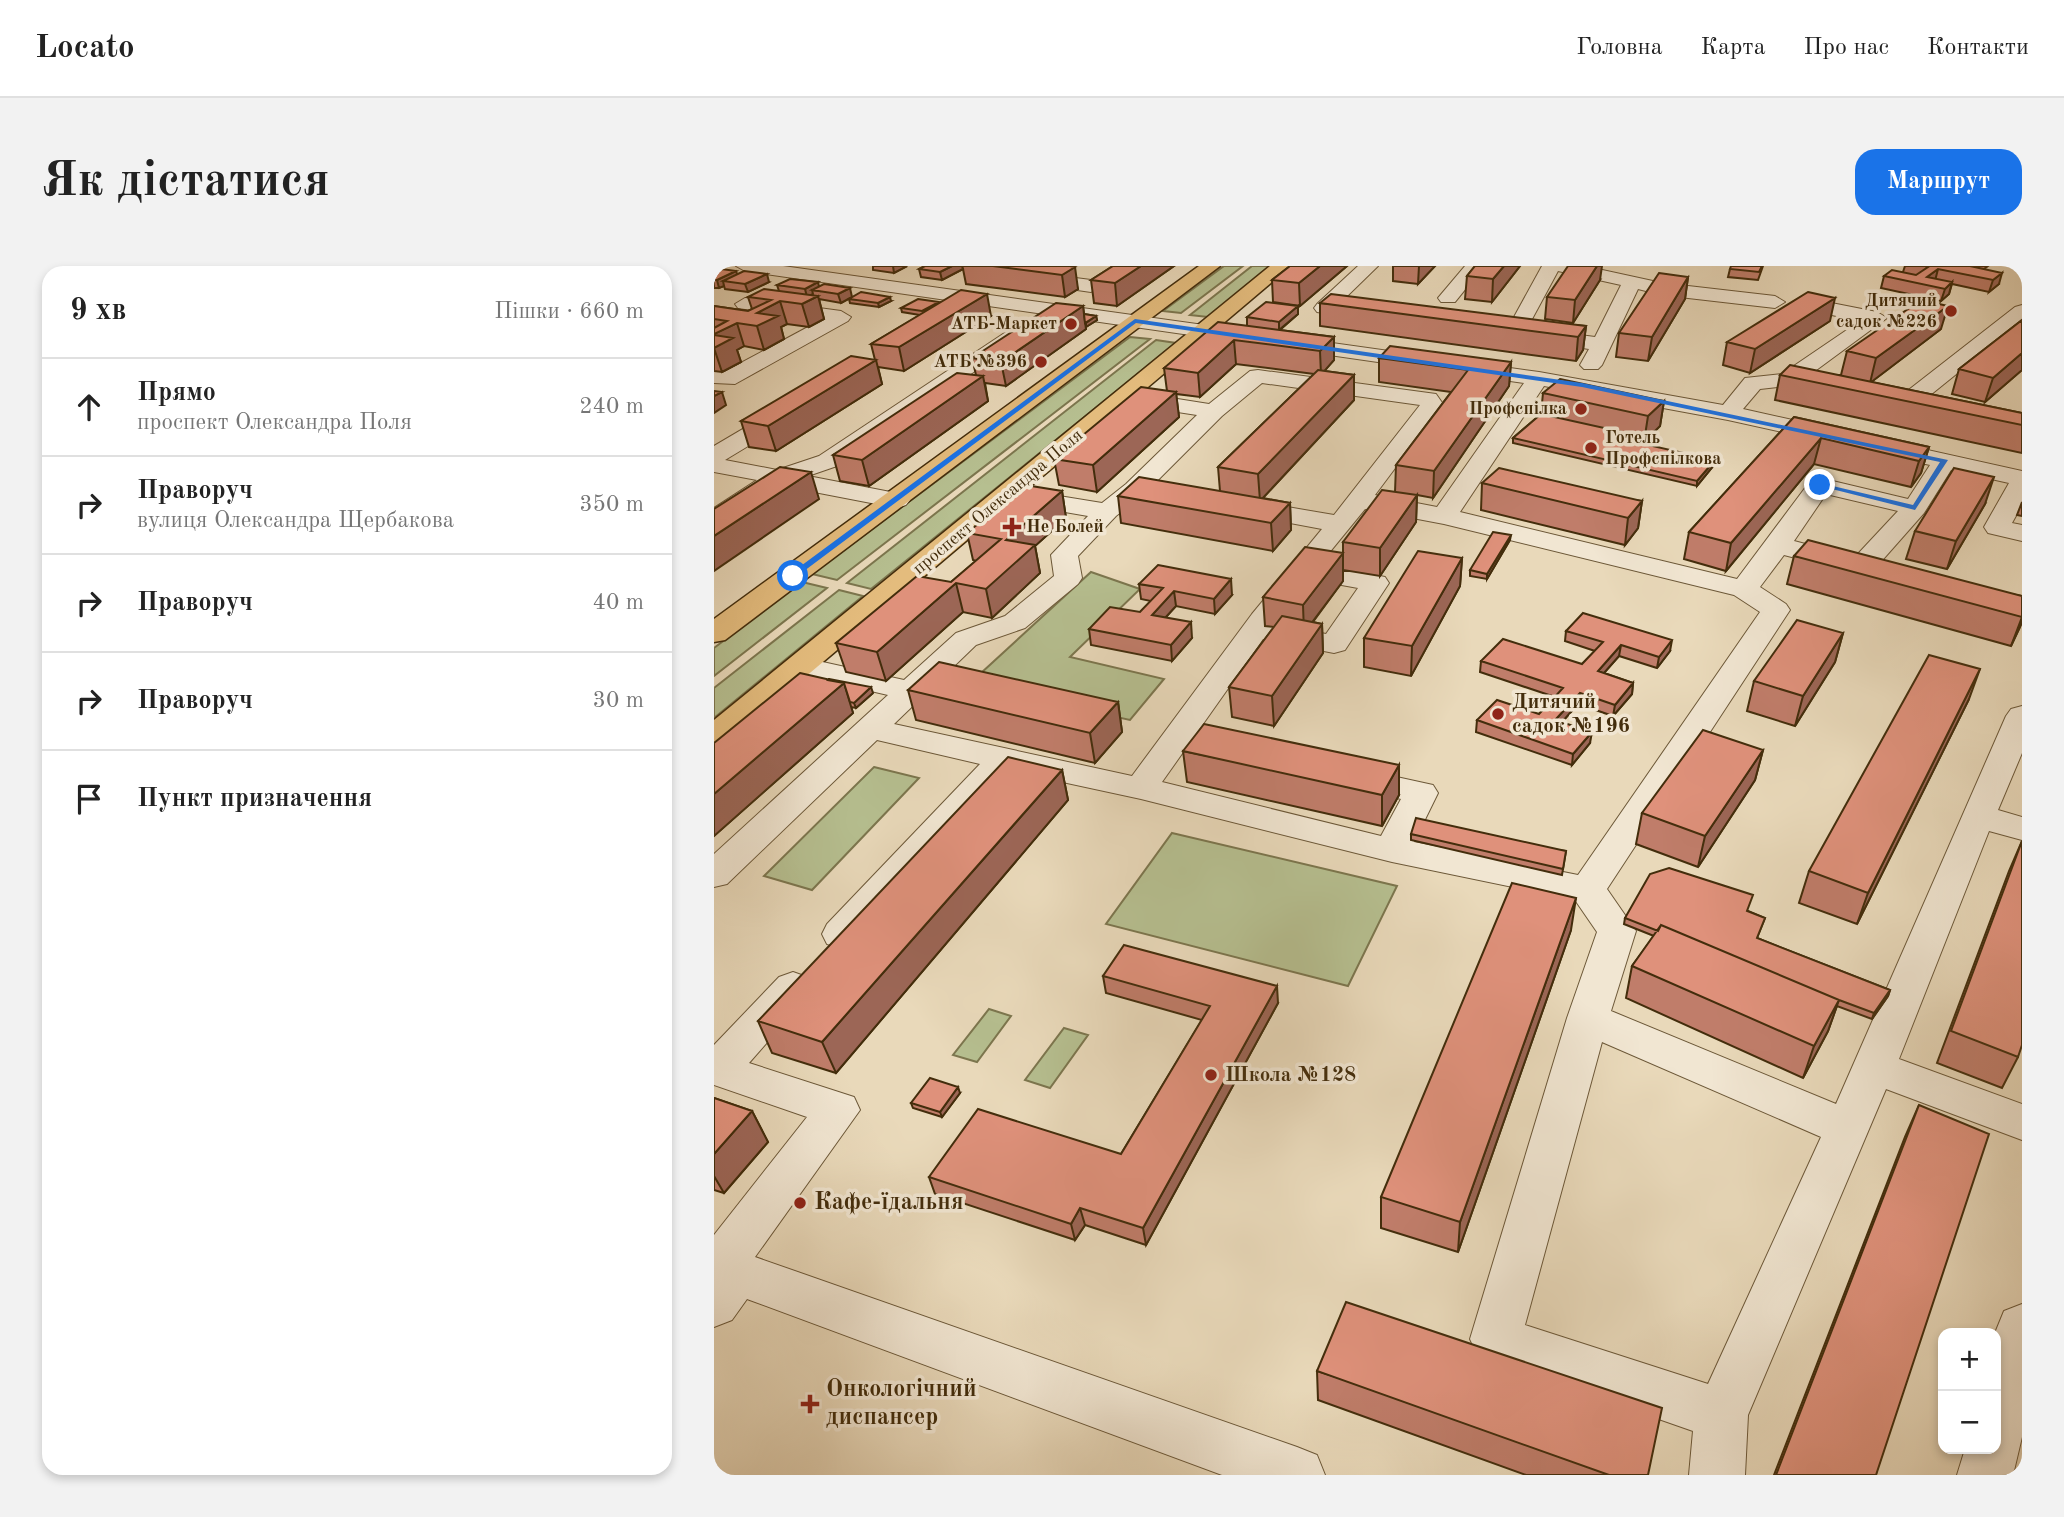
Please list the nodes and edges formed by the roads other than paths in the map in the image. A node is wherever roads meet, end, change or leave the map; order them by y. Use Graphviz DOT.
graph roads {
  1 [pos="746,266"];
  2 [pos="1211,266"];
  3 [pos="1282,266"];
  4 [pos="1368,266"];
  5 [pos="1475,266"];
  6 [pos="1550,266"];
  7 [pos="1560,266"];
  8 [pos="805,274"];
  9 [pos="1009,275"];
  10 [pos="1632,283"];
  11 [pos="1091,286"];
  12 [pos="1448,298"];
  13 [pos="1775,302"];
  14 [pos="1801,303"];
  15 [pos="746,304"];
  16 [pos="1054,310"];
  17 [pos="2022,311"];
  18 [pos="725,314"];
  19 [pos="1379,315"];
  20 [pos="1135,321"];
  21 [pos="1205,331"];
  22 [pos="1600,344"];
  23 [pos="1373,354"];
  24 [pos="714,377"];
  25 [pos="1539,378"];
  26 [pos="1788,380"];
  27 [pos="1582,385"];
  28 [pos="1814,385"];
  29 [pos="1346,387"];
  30 [pos="1122,398"];
  31 [pos="1879,399"];
  32 [pos="806,401"];
  33 [pos="1905,404"];
  34 [pos="1931,410"];
  35 [pos="1214,411"];
  36 [pos="1728,413"];
  37 [pos="714,456"];
  38 [pos="1945,460"];
  39 [pos="714,465"];
  40 [pos="779,477"];
  41 [pos="2022,480"];
  42 [pos="1135,489"];
  43 [pos="1005,496"];
  44 [pos="1190,498"];
  45 [pos="897,500"];
  46 [pos="1217,503"];
  47 [pos="1915,508"];
  48 [pos="1107,511"];
  49 [pos="1350,512"];
  50 [pos="1444,516"];
  51 [pos="714,519"];
  52 [pos="2022,533"];
  53 [pos="1778,545"];
  54 [pos="1861,567"];
  55 [pos="1301,569"];
  56 [pos="1888,574"];
  57 [pos="1744,589"];
  58 [pos="719,625"];
  59 [pos="1254,630"];
  60 [pos="800,666"];
  61 [pos="912,691"];
  62 [pos="2022,716"];
  63 [pos="871,729"];
  64 [pos="714,737"];
  65 [pos="1003,759"];
  66 [pos="1316,769"];
  67 [pos="1141,788"];
  68 [pos="1978,815"];
  69 [pos="2022,829"];
  70 [pos="1392,850"];
  71 [pos="714,875"];
  72 [pos="1587,890"];
  73 [pos="1588,1018"];
  74 [pos="1874,1066"];
  75 [pos="716,1068"];
  76 [pos="2022,1122"];
  77 [pos="1846,1128"];
  78 [pos="721,1275"];
  79 [pos="2022,1328"];
  80 [pos="2001,1414"];
  81 [pos="1721,1415"];
  82 [pos="1991,1454"];
  83 [pos="1297,1475"];
  84 [pos="1717,1475"];
  85 [pos="1986,1475"];
  1 -- 8 [label="street"];
  2 -- 20 [label="main road"];
  3 -- 21 [label="main road, проспект Олександра Поля"];
  4 -- 19 [label="street"];
  5 -- 12 [label="street"];
  6 -- 22 [label="street"];
  7 -- 10 [label="street"];
  8 -- 15 [label="street"];
  8 -- 16 [label="street"];
  9 -- 11 [label="street"];
  10 -- 13 [label="street"];
  10 -- 22 [label="street"];
  14 -- 26 [label="street"];
  15 -- 18 [label="street"];
  15 -- 24 [label="street"];
  16 -- 20 [label="street"];
  16 -- 40 [label="street"];
  17 -- 33 [label="street"];
  20 -- 21 [label="street"];
  20 -- 45 [label="main road"];
  21 -- 23 [label="street"];
  21 -- 30 [label="main road, проспект Олександра Поля"];
  22 -- 27 [label="street"];
  23 -- 25 [label="street"];
  23 -- 29 [label="street"];
  25 -- 27 [label="street"];
  25 -- 50 [label="street"];
  26 -- 28 [label="street"];
  26 -- 36 [label="street"];
  27 -- 36 [label="street"];
  29 -- 35 [label="street"];
  29 -- 49 [label="street"];
  30 -- 35 [label="street"];
  30 -- 43 [label="main road, проспект Олександра Поля"];
  31 -- 33 [label="street"];
  32 -- 37 [label="street"];
  33 -- 34 [label="street"];
  35 -- 42 [label="street"];
  36 -- 38 [label="street"];
  38 -- 41 [label="street"];
  38 -- 47 [label="street"];
  39 -- 40 [label="street"];
  40 -- 45 [label="street"];
  40 -- 51 [label="street"];
  41 -- 52 [label="street"];
  42 -- 44 [label="street"];
  42 -- 48 [label="street"];
  43 -- 48 [label="street"];
  43 -- 60 [label="main road, проспект Олександра Поля"];
  45 -- 58 [label="main road"];
  46 -- 49 [label="street"];
  47 -- 53 [label="street"];
  47 -- 54 [label="street"];
  48 -- 61 [label="street"];
  49 -- 50 [label="street"];
  49 -- 55 [label="street"];
  50 -- 57 [label="street"];
  53 -- 54 [label="street"];
  53 -- 57 [label="street"];
  54 -- 56 [label="street"];
  55 -- 59 [label="street"];
  55 -- 59 [label="street"];
  57 -- 72 [label="street"];
  59 -- 67 [label="street"];
  60 -- 61 [label="street"];
  60 -- 64 [label="main road, проспект Олександра Поля"];
  61 -- 63 [label="street"];
  62 -- 68 [label="street"];
  63 -- 65 [label="street"];
  63 -- 71 [label="street"];
  65 -- 67 [label="street"];
  65 -- 75 [label="street"];
  66 -- 70 [label="street"];
  67 -- 70 [label="street"];
  68 -- 69 [label="street"];
  68 -- 74 [label="street"];
  70 -- 72 [label="street"];
  72 -- 73 [label="street"];
  73 -- 77 [label="street"];
  73 -- 81 [label="street"];
  74 -- 76 [label="street"];
  74 -- 77 [label="street"];
  75 -- 78 [label="street"];
  77 -- 81 [label="street"];
  78 -- 83 [label="street"];
  79 -- 80 [label="street"];
  81 -- 84 [label="street"];
  82 -- 85 [label="street"];
}
